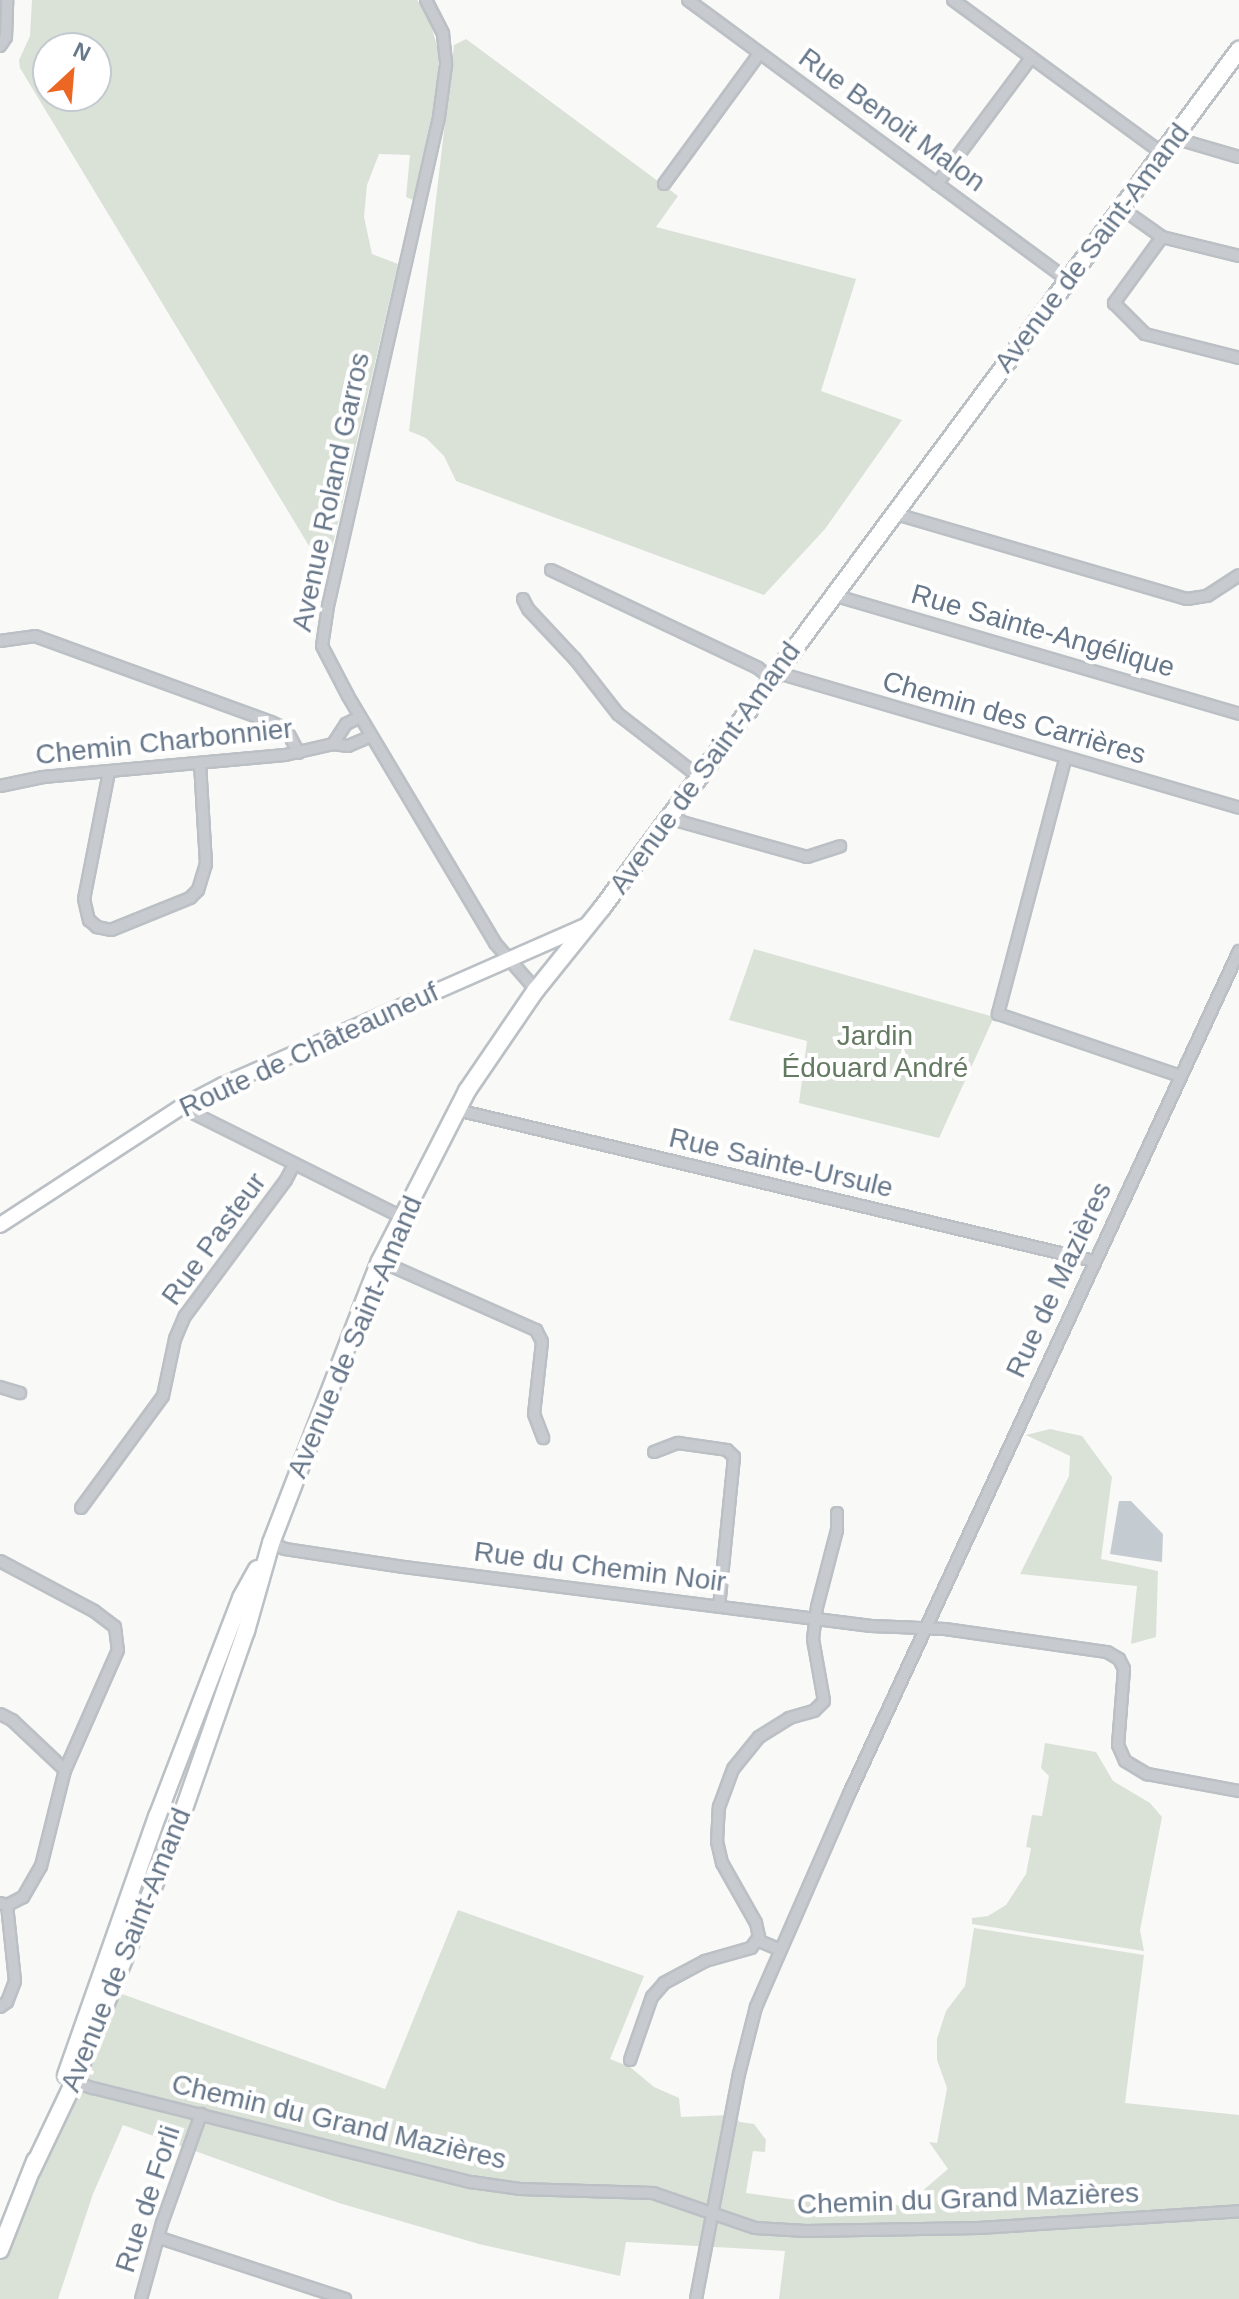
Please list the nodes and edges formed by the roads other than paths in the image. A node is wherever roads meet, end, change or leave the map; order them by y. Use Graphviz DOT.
graph roads {
  1 [pos="7,0"];
  2 [pos="426,0"];
  3 [pos="688,0"];
  4 [pos="953,0"];
  5 [pos="0,46"];
  6 [pos="1239,50"];
  7 [pos="760,53"];
  8 [pos="1031,58"];
  9 [pos="1174,138"];
  10 [pos="1162,153"];
  11 [pos="1239,157"];
  12 [pos="664,184"];
  13 [pos="937,184"];
  14 [pos="1121,208"];
  15 [pos="1162,237"];
  16 [pos="1239,256"];
  17 [pos="1067,279"];
  18 [pos="1239,358"];
  19 [pos="896,514"];
  20 [pos="551,570"];
  21 [pos="1239,575"];
  22 [pos="833,595"];
  23 [pos="523,599"];
  24 [pos="0,641"];
  25 [pos="773,675"];
  26 [pos="1239,714"];
  27 [pos="360,717"];
  28 [pos="371,736"];
  29 [pos="333,744"];
  30 [pos="299,753"];
  31 [pos="1065,760"];
  32 [pos="200,764"];
  33 [pos="109,772"];
  34 [pos="698,776"];
  35 [pos="0,786"];
  36 [pos="1239,808"];
  37 [pos="671,815"];
  38 [pos="840,846"];
  39 [pos="589,924"];
  40 [pos="1239,951"];
  41 [pos="505,959"];
  42 [pos="536,990"];
  43 [pos="1180,1076"];
  44 [pos="181,1107"];
  45 [pos="457,1110"];
  46 [pos="294,1164"];
  47 [pos="402,1217"];
  48 [pos="0,1225"];
  49 [pos="380,1261"];
  50 [pos="1094,1261"];
  51 [pos="0,1387"];
  52 [pos="20,1393"];
  53 [pos="543,1438"];
  54 [pos="654,1452"];
  55 [pos="81,1508"];
  56 [pos="837,1513"];
  57 [pos="271,1543"];
  58 [pos="0,1561"];
  59 [pos="719,1606"];
  60 [pos="816,1618"];
  61 [pos="924,1630"];
  62 [pos="0,1714"];
  63 [pos="65,1770"];
  64 [pos="1239,1791"];
  65 [pos="157,1817"];
  66 [pos="178,1826"];
  67 [pos="130,1896"];
  68 [pos="147,1903"];
  69 [pos="3,1904"];
  70 [pos="757,1940"];
  71 [pos="780,1950"];
  72 [pos="0,2007"];
  73 [pos="73,2055"];
  74 [pos="630,2060"];
  75 [pos="74,2082"];
  76 [pos="201,2114"];
  77 [pos="32,2170"];
  78 [pos="1239,2211"];
  79 [pos="711,2214"];
  80 [pos="160,2238"];
  81 [pos="0,2250"];
  82 [pos="318,2295"];
  83 [pos="141,2299"];
  84 [pos="345,2299"];
  85 [pos="696,2299"];
  1 -- 5 [label="street"];
  2 -- 27 [label="street, Avenue Roland Garros"];
  3 -- 7 [label="street, Rue Benoit Malon"];
  4 -- 8 [label="street"];
  6 -- 9 [label="main road, Avenue de Saint-Amand"];
  7 -- 12 [label="street"];
  7 -- 13 [label="street, Rue Benoit Malon"];
  8 -- 10 [label="street"];
  8 -- 13 [label="street"];
  9 -- 10 [label="main road, Avenue de Saint-Amand"];
  9 -- 11 [label="street"];
  10 -- 14 [label="main road, Avenue de Saint-Amand"];
  13 -- 17 [label="street, Rue Benoit Malon"];
  14 -- 15 [label="street"];
  14 -- 17 [label="main road, Avenue de Saint-Amand"];
  15 -- 16 [label="street"];
  15 -- 18 [label="street"];
  17 -- 19 [label="main road, Avenue de Saint-Amand"];
  19 -- 21 [label="street"];
  19 -- 22 [label="main road, Avenue de Saint-Amand"];
  20 -- 25 [label="street, Chemin des Carrières"];
  22 -- 25 [label="main road, Avenue de Saint-Amand"];
  22 -- 26 [label="street, Rue Sainte-Angélique"];
  23 -- 34 [label="street"];
  24 -- 30 [label="street"];
  25 -- 31 [label="street, Chemin des Carrières"];
  25 -- 34 [label="main road, Avenue de Saint-Amand"];
  27 -- 28 [label="street, Avenue Roland Garros"];
  27 -- 29 [label="street, Chemin Charbonnier"];
  28 -- 29 [label="street, Chemin Charbonnier"];
  28 -- 41 [label="street, Avenue Roland Garros"];
  29 -- 30 [label="street, Chemin Charbonnier"];
  30 -- 32 [label="street, Chemin Charbonnier"];
  31 -- 36 [label="street, Chemin des Carrières"];
  31 -- 43 [label="street"];
  32 -- 33 [label="street, Chemin Charbonnier"];
  32 -- 33 [label="street"];
  33 -- 35 [label="street, Chemin Charbonnier"];
  34 -- 37 [label="main road, Avenue de Saint-Amand"];
  37 -- 38 [label="street"];
  37 -- 39 [label="main road, Avenue de Saint-Amand"];
  39 -- 41 [label="main road, Route de Châteauneuf"];
  39 -- 42 [label="main road, Avenue de Saint-Amand"];
  40 -- 43 [label="street, Rue de Mazières"];
  41 -- 42 [label="street, Avenue Roland Garros"];
  41 -- 44 [label="main road, Route de Châteauneuf"];
  42 -- 45 [label="main road, Avenue de Saint-Amand"];
  43 -- 50 [label="street, Rue de Mazières"];
  44 -- 46 [label="street"];
  44 -- 48 [label="main road, Route de Châteauneuf"];
  45 -- 47 [label="main road, Avenue de Saint-Amand"];
  45 -- 50 [label="street, Rue Sainte-Ursule"];
  46 -- 47 [label="street"];
  46 -- 55 [label="street, Rue Pasteur"];
  47 -- 49 [label="main road, Avenue de Saint-Amand"];
  49 -- 53 [label="street"];
  49 -- 57 [label="main road, Avenue de Saint-Amand"];
  50 -- 61 [label="street, Rue de Mazières"];
  51 -- 52 [label="street"];
  54 -- 59 [label="street"];
  56 -- 60 [label="street"];
  57 -- 59 [label="street, Rue du Chemin Noir"];
  57 -- 65 [label="main road, Avenue de Saint-Amand"];
  57 -- 66 [label="main road, Avenue de Saint-Amand"];
  58 -- 63 [label="street"];
  59 -- 60 [label="street, Rue du Chemin Noir"];
  60 -- 61 [label="street, Rue du Chemin Noir"];
  60 -- 70 [label="street"];
  61 -- 64 [label="street"];
  61 -- 71 [label="street, Rue de Mazières"];
  62 -- 63 [label="street"];
  63 -- 69 [label="street"];
  65 -- 66 [label="main road"];
  65 -- 67 [label="main road, Avenue de Saint-Amand"];
  66 -- 68 [label="main road, Avenue de Saint-Amand"];
  67 -- 68 [label="main road"];
  67 -- 73 [label="main road, Avenue de Saint-Amand"];
  68 -- 75 [label="main road, Avenue de Saint-Amand"];
  69 -- 72 [label="street"];
  70 -- 71 [label="street"];
  70 -- 74 [label="street"];
  71 -- 79 [label="street, Rue de Mazières"];
  73 -- 75 [label="street"];
  73 -- 77 [label="main road, Avenue de Saint-Amand"];
  75 -- 76 [label="street, Chemin du Grand Mazières"];
  75 -- 77 [label="main road, Avenue de Saint-Amand"];
  76 -- 79 [label="street, Chemin du Grand Mazières"];
  76 -- 80 [label="street, Rue de Forli"];
  77 -- 81 [label="main road, Avenue de Saint-Amand"];
  78 -- 79 [label="street, Chemin du Grand Mazières"];
  79 -- 85 [label="street, Rue de Mazières"];
  80 -- 82 [label="street"];
  80 -- 83 [label="street, Rue de Forli"];
  82 -- 84 [label="street"];
}
